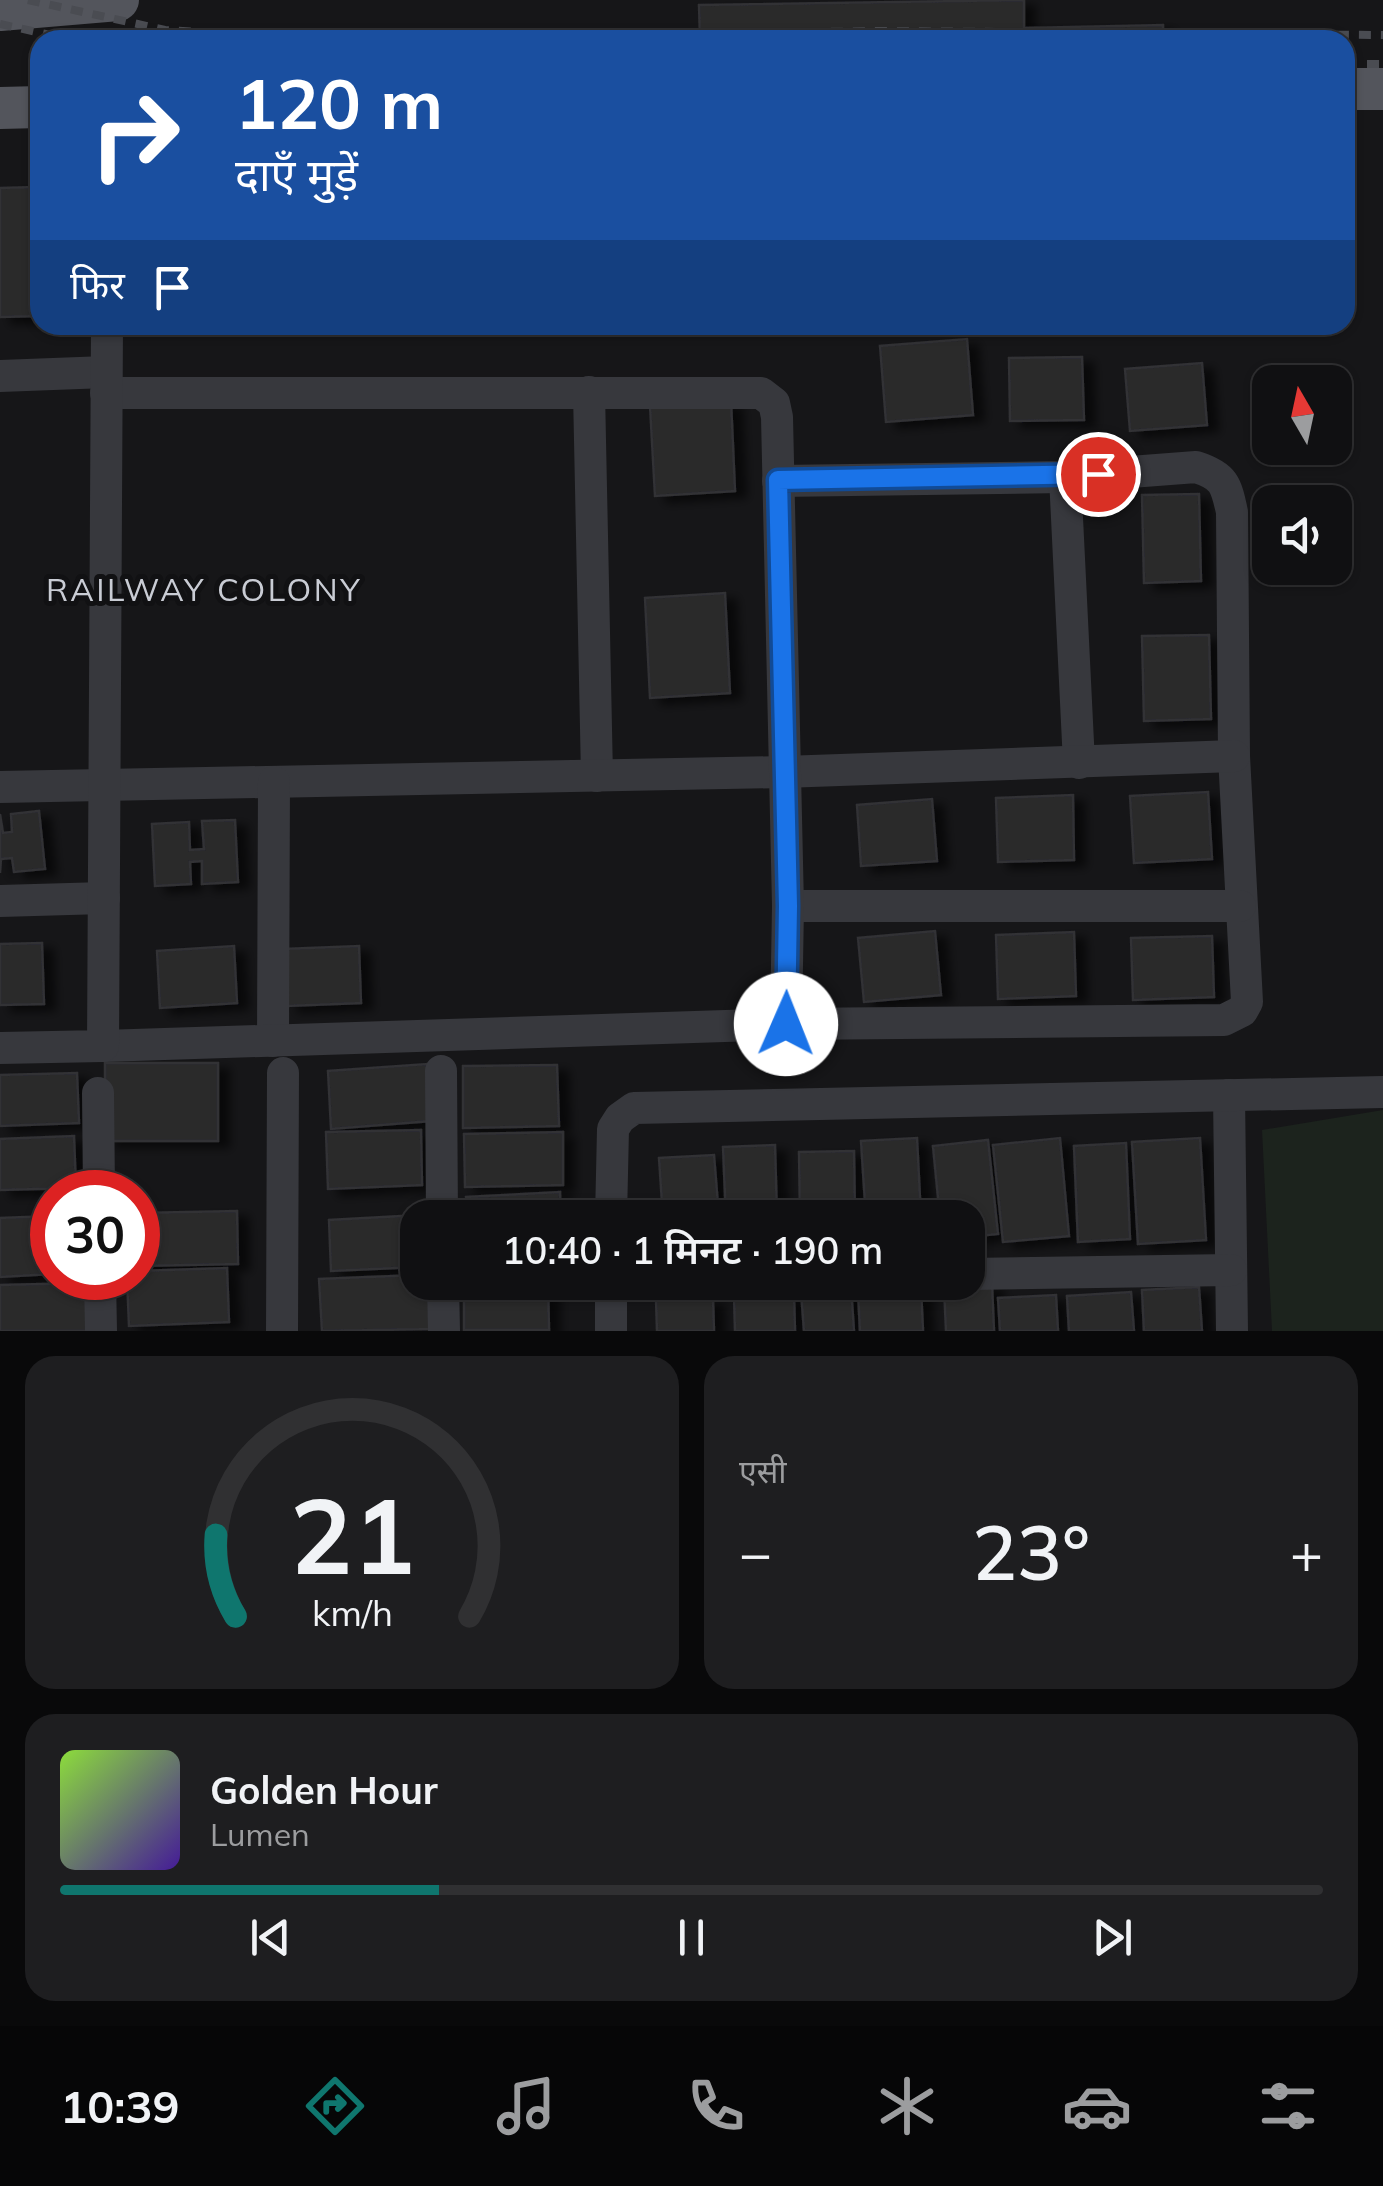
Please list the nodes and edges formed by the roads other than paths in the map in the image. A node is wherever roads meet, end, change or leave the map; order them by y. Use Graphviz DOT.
graph roads {
  1 [pos="118,0"];
  2 [pos="0,10"];
  3 [pos="1383,88"];
  4 [pos="1355,89"];
  5 [pos="30,107"];
  6 [pos="0,108"];
  7 [pos="106,335"];
  8 [pos="0,376"];
  9 [pos="106,383"];
  10 [pos="590,392"];
  11 [pos="1065,476"];
  12 [pos="778,480"];
  13 [pos="1234,756"];
  14 [pos="1078,763"];
  15 [pos="783,772"];
  16 [pos="596,776"];
  17 [pos="274,782"];
  18 [pos="104,785"];
  19 [pos="0,786"];
  20 [pos="104,898"];
  21 [pos="0,901"];
  22 [pos="788,906"];
  23 [pos="1240,906"];
  24 [pos="786,1024"];
  25 [pos="272,1040"];
  26 [pos="103,1046"];
  27 [pos="0,1048"];
  28 [pos="441,1071"];
  29 [pos="283,1073"];
  30 [pos="1383,1092"];
  31 [pos="98,1094"];
  32 [pos="1228,1095"];
  33 [pos="99,1170"];
  34 [pos="442,1200"];
  35 [pos="611,1200"];
  36 [pos="1232,1270"];
  37 [pos="985,1274"];
  38 [pos="100,1300"];
  39 [pos="443,1300"];
  40 [pos="611,1300"];
  41 [pos="101,1331"];
  42 [pos="282,1331"];
  43 [pos="444,1331"];
  44 [pos="611,1331"];
  45 [pos="1232,1331"];
  1 -- 2 [label="main road"];
  3 -- 4 [label="main road"];
  5 -- 6 [label="main road"];
  7 -- 9 [label="street"];
  8 -- 9 [label="street"];
  9 -- 10 [label="street"];
  9 -- 18 [label="street"];
  10 -- 12 [label="street"];
  10 -- 16 [label="street"];
  11 -- 12 [label="street"];
  11 -- 13 [label="street"];
  11 -- 14 [label="street"];
  12 -- 15 [label="street"];
  13 -- 14 [label="street"];
  13 -- 23 [label="street"];
  14 -- 15 [label="street"];
  15 -- 16 [label="street"];
  15 -- 22 [label="street"];
  16 -- 17 [label="street"];
  17 -- 18 [label="street"];
  17 -- 25 [label="street"];
  18 -- 19 [label="street"];
  18 -- 20 [label="street"];
  20 -- 21 [label="street"];
  20 -- 26 [label="street"];
  22 -- 23 [label="street"];
  22 -- 24 [label="street"];
  23 -- 24 [label="street"];
  24 -- 25 [label="street"];
  25 -- 26 [label="street"];
  26 -- 27 [label="street"];
  28 -- 34 [label="street"];
  29 -- 42 [label="street"];
  30 -- 32 [label="street"];
  31 -- 33 [label="street"];
  32 -- 35 [label="street"];
  32 -- 36 [label="street"];
  36 -- 37 [label="street"];
  36 -- 45 [label="street"];
  38 -- 41 [label="street"];
  39 -- 43 [label="street"];
  40 -- 44 [label="street"];
}
